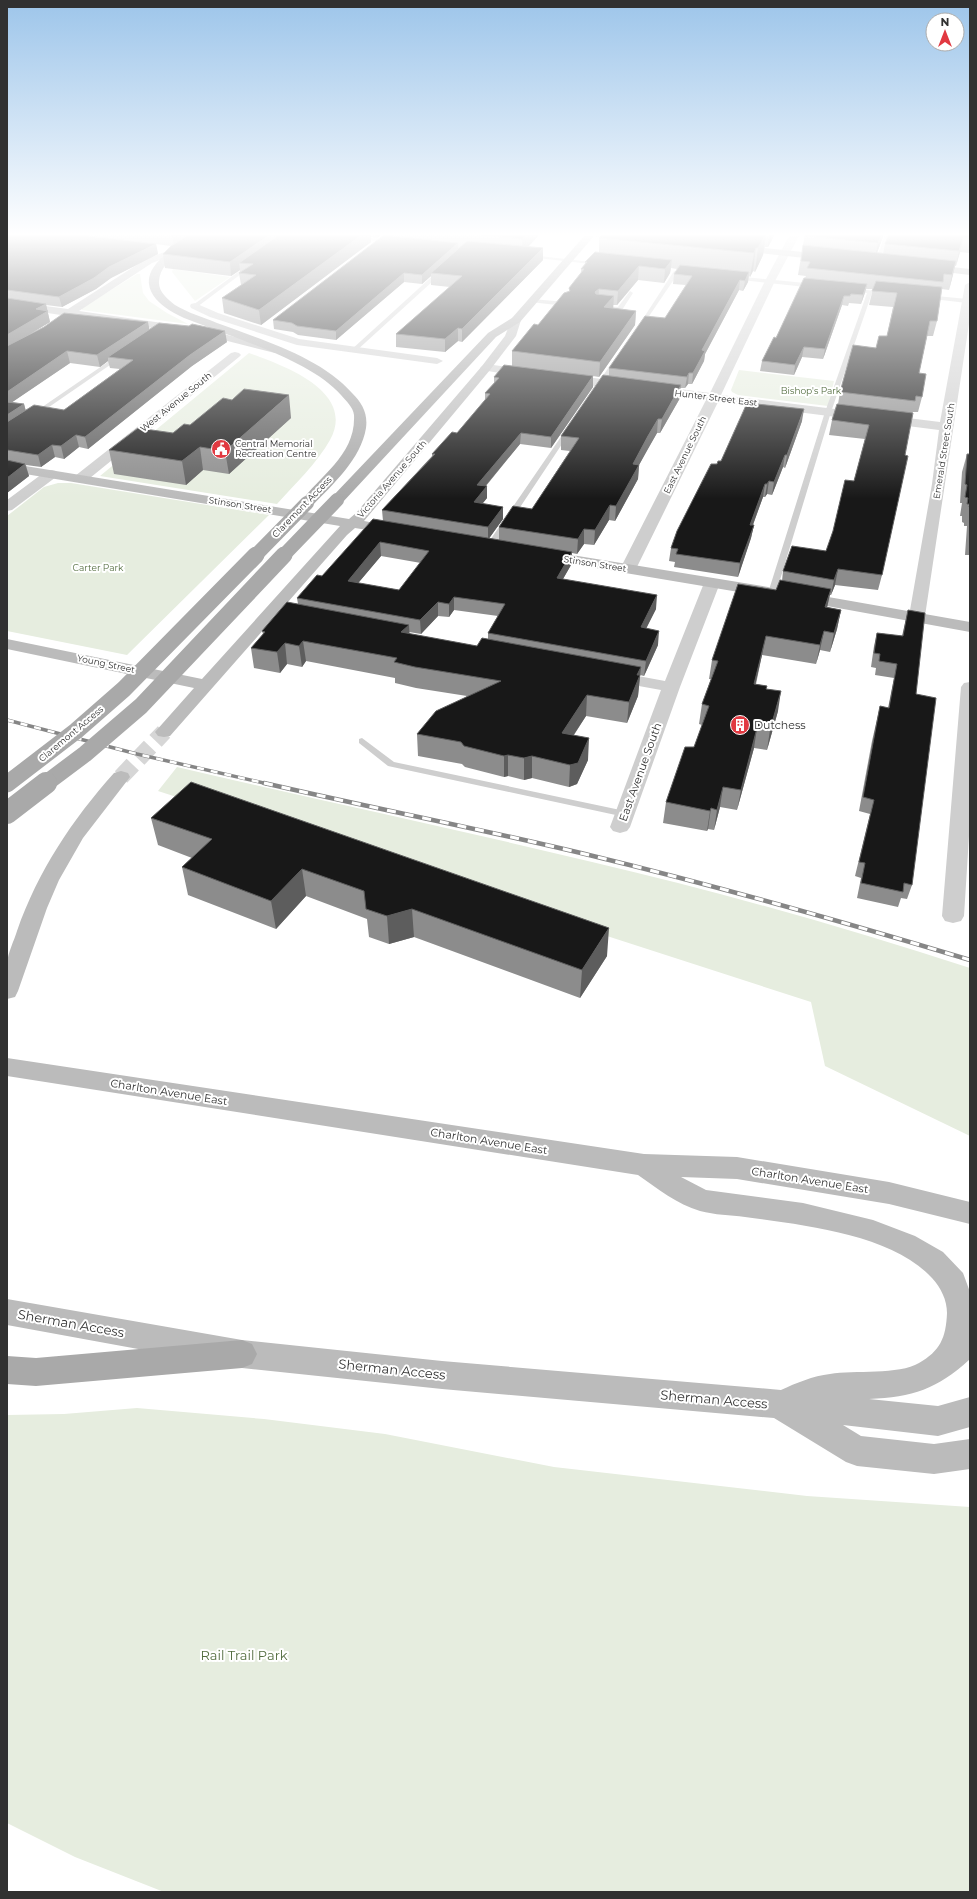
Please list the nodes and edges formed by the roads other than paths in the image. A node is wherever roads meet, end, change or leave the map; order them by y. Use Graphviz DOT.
graph roads {
  1 [pos="58,323"];
  2 [pos="141,323"];
  3 [pos="207,323"];
  4 [pos="237,323"];
  5 [pos="275,323"];
  6 [pos="384,323"];
  7 [pos="512,323"];
  8 [pos="515,323"];
  9 [pos="641,323"];
  10 [pos="750,323"];
  11 [pos="859,323"];
  12 [pos="964,323"];
  13 [pos="54,326"];
  14 [pos="166,326"];
  15 [pos="636,330"];
  16 [pos="263,331"];
  17 [pos="156,333"];
  18 [pos="275,350"];
  19 [pos="623,350"];
  20 [pos="353,351"];
  21 [pos="124,354"];
  22 [pos="235,355"];
  23 [pos="437,361"];
  24 [pos="486,368"];
  25 [pos="601,383"];
  26 [pos="592,396"];
  27 [pos="713,397"];
  28 [pos="828,412"];
  29 [pos="27,420"];
  30 [pos="574,422"];
  31 [pos="946,427"];
  32 [pos="7,467"];
  33 [pos="51,474"];
  34 [pos="80,478"];
  35 [pos="7,507"];
  36 [pos="354,523"];
  37 [pos="408,533"];
  38 [pos="491,546"];
  39 [pos="528,553"];
  40 [pos="628,569"];
  41 [pos="712,583"];
  42 [pos="772,593"];
  43 [pos="272,612"];
  44 [pos="291,616"];
  45 [pos="917,616"];
  46 [pos="970,627"];
  47 [pos="7,644"];
  48 [pos="592,672"];
  49 [pos="206,685"];
  50 [pos="671,687"];
  51 [pos="970,687"];
  52 [pos="164,732"];
  53 [pos="362,741"];
  54 [pos="121,777"];
  55 [pos="7,784"];
  56 [pos="7,813"];
  57 [pos="622,820"];
  58 [pos="953,916"];
  59 [pos="7,991"];
  60 [pos="7,1066"];
  61 [pos="644,1165"];
  62 [pos="970,1214"];
  63 [pos="7,1312"];
  64 [pos="970,1337"];
  65 [pos="242,1354"];
  66 [pos="948,1361"];
  67 [pos="7,1370"];
  68 [pos="779,1404"];
  69 [pos="970,1412"];
  70 [pos="970,1454"];
  1 -- 13 [label="street"];
  2 -- 14 [label="street"];
  3 -- 18 [label="main road, Claremont Access"];
  4 -- 16 [label="street"];
  5 -- 16 [label="street"];
  6 -- 20 [label="lane"];
  7 -- 56 [label="main road, Claremont Access, bridge"];
  8 -- 24 [label="street, Victoria Avenue South"];
  9 -- 15 [label="lane"];
  10 -- 27 [label="street, East Avenue South"];
  11 -- 28 [label="lane"];
  12 -- 31 [label="street, Emerald Street South"];
  14 -- 17 [label="lane"];
  14 -- 18 [label="street"];
  16 -- 20 [label="street"];
  18 -- 55 [label="main road, Claremont Access, bridge"];
  19 -- 25 [label="lane"];
  20 -- 23 [label="street"];
  21 -- 29 [label="lane"];
  22 -- 34 [label="street, West Avenue South"];
  24 -- 25 [label="street, Hunter Street East"];
  24 -- 36 [label="street, Victoria Avenue South"];
  25 -- 26 [label="lane"];
  25 -- 27 [label="street, Hunter Street East"];
  27 -- 28 [label="street, Hunter Street East"];
  27 -- 40 [label="street, East Avenue South"];
  28 -- 31 [label="street, Hunter Street East"];
  28 -- 42 [label="lane"];
  30 -- 38 [label="lane"];
  31 -- 45 [label="street, Emerald Street South"];
  32 -- 33 [label="street, Stinson Street"];
  33 -- 34 [label="street, Stinson Street"];
  33 -- 35 [label="street"];
  34 -- 36 [label="street, Stinson Street"];
  36 -- 37 [label="street, Stinson Street"];
  36 -- 43 [label="street, Victoria Avenue South"];
  39 -- 40 [label="street, Stinson Street"];
  40 -- 41 [label="street, Stinson Street"];
  41 -- 42 [label="street, Stinson Street"];
  41 -- 50 [label="street, East Avenue South"];
  42 -- 45 [label="street, Stinson Street"];
  43 -- 44 [label="street"];
  43 -- 49 [label="street, Victoria Avenue South"];
  45 -- 46 [label="street, Stinson Street"];
  47 -- 49 [label="street, Young Street"];
  48 -- 50 [label="street"];
  49 -- 52 [label="street, Victoria Avenue South"];
  50 -- 57 [label="street, East Avenue South"];
  51 -- 58 [label="street"];
  53 -- 57 [label="lane"];
  54 -- 59 [label="street"];
  60 -- 61 [label="street, Charlton Avenue East"];
  61 -- 62 [label="street, Charlton Avenue East"];
  61 -- 66 [label="street"];
  63 -- 65 [label="street, Sherman Access"];
  64 -- 66 [label="street, Sherman Access"];
  65 -- 67 [label="main road"];
  65 -- 68 [label="street, Sherman Access"];
  66 -- 68 [label="street, Sherman Access"];
  68 -- 69 [label="street, Sherman Access"];
  68 -- 70 [label="street"];
}
